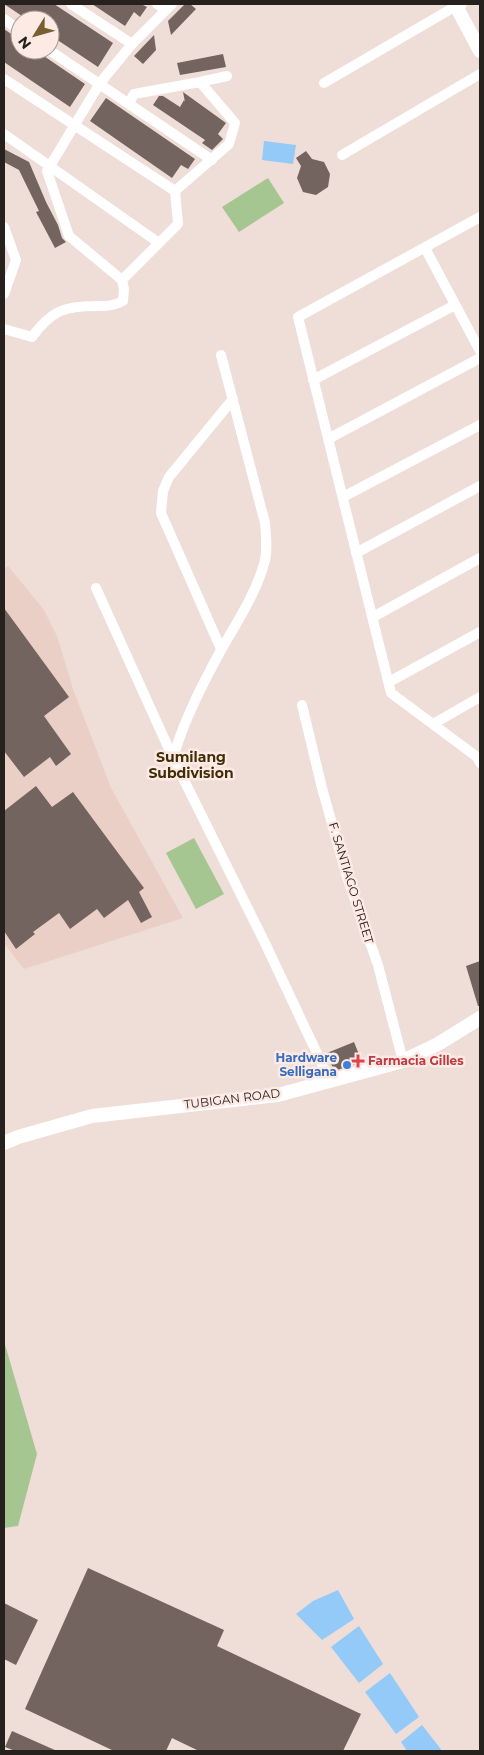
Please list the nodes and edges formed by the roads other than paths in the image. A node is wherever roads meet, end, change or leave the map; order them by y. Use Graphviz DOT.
graph roads {
  1 [pos="71,4"];
  2 [pos="457,5"];
  3 [pos="165,6"];
  4 [pos="132,44"];
  5 [pos="480,51"];
  6 [pos="60,57"];
  7 [pos="480,74"];
  8 [pos="227,76"];
  9 [pos="4,79"];
  10 [pos="200,82"];
  11 [pos="100,83"];
  12 [pos="324,83"];
  13 [pos="128,103"];
  14 [pos="74,126"];
  15 [pos="4,134"];
  16 [pos="342,154"];
  17 [pos="212,160"];
  18 [pos="50,166"];
  19 [pos="175,191"];
  20 [pos="480,217"];
  21 [pos="4,227"];
  22 [pos="159,243"];
  23 [pos="425,248"];
  24 [pos="122,280"];
  25 [pos="4,294"];
  26 [pos="455,305"];
  27 [pos="4,329"];
  28 [pos="480,351"];
  29 [pos="220,355"];
  30 [pos="480,358"];
  31 [pos="314,380"];
  32 [pos="233,400"];
  33 [pos="480,425"];
  34 [pos="328,439"];
  35 [pos="480,486"];
  36 [pos="343,497"];
  37 [pos="356,553"];
  38 [pos="480,558"];
  39 [pos="96,588"];
  40 [pos="373,617"];
  41 [pos="480,632"];
  42 [pos="222,649"];
  43 [pos="389,682"];
  44 [pos="480,697"];
  45 [pos="302,705"];
  46 [pos="433,724"];
  47 [pos="173,758"];
  48 [pos="479,759"];
  49 [pos="480,1018"];
  50 [pos="403,1061"];
  51 [pos="330,1081"];
  52 [pos="4,1143"];
  1 -- 4 [label="street"];
  2 -- 5 [label="street"];
  2 -- 12 [label="street"];
  3 -- 4 [label="street"];
  4 -- 11 [label="street"];
  6 -- 11 [label="street"];
  7 -- 16 [label="street"];
  8 -- 10 [label="street"];
  9 -- 14 [label="street"];
  10 -- 13 [label="street"];
  10 -- 17 [label="street"];
  11 -- 13 [label="street"];
  11 -- 14 [label="street"];
  13 -- 17 [label="street"];
  14 -- 18 [label="street"];
  14 -- 19 [label="street"];
  15 -- 18 [label="street"];
  17 -- 19 [label="street"];
  18 -- 22 [label="street"];
  18 -- 24 [label="street"];
  19 -- 22 [label="street"];
  20 -- 23 [label="street"];
  21 -- 25 [label="street"];
  22 -- 24 [label="street"];
  23 -- 26 [label="street"];
  23 -- 31 [label="street"];
  24 -- 27 [label="street"];
  26 -- 28 [label="street"];
  26 -- 31 [label="street"];
  29 -- 32 [label="street"];
  30 -- 34 [label="street"];
  31 -- 34 [label="street"];
  32 -- 42 [label="street"];
  32 -- 42 [label="street"];
  33 -- 36 [label="street"];
  34 -- 36 [label="street"];
  35 -- 37 [label="street"];
  36 -- 37 [label="street"];
  37 -- 40 [label="street"];
  38 -- 40 [label="street"];
  39 -- 47 [label="street"];
  40 -- 43 [label="street"];
  41 -- 43 [label="street"];
  42 -- 47 [label="street"];
  43 -- 46 [label="street"];
  44 -- 46 [label="street"];
  45 -- 50 [label="street, F. SANTIAGO STREET"];
  46 -- 48 [label="street"];
  47 -- 51 [label="street"];
  49 -- 50 [label="street, TUBIGAN ROAD"];
  50 -- 51 [label="street, TUBIGAN ROAD"];
  51 -- 52 [label="street, TUBIGAN ROAD"];
}
